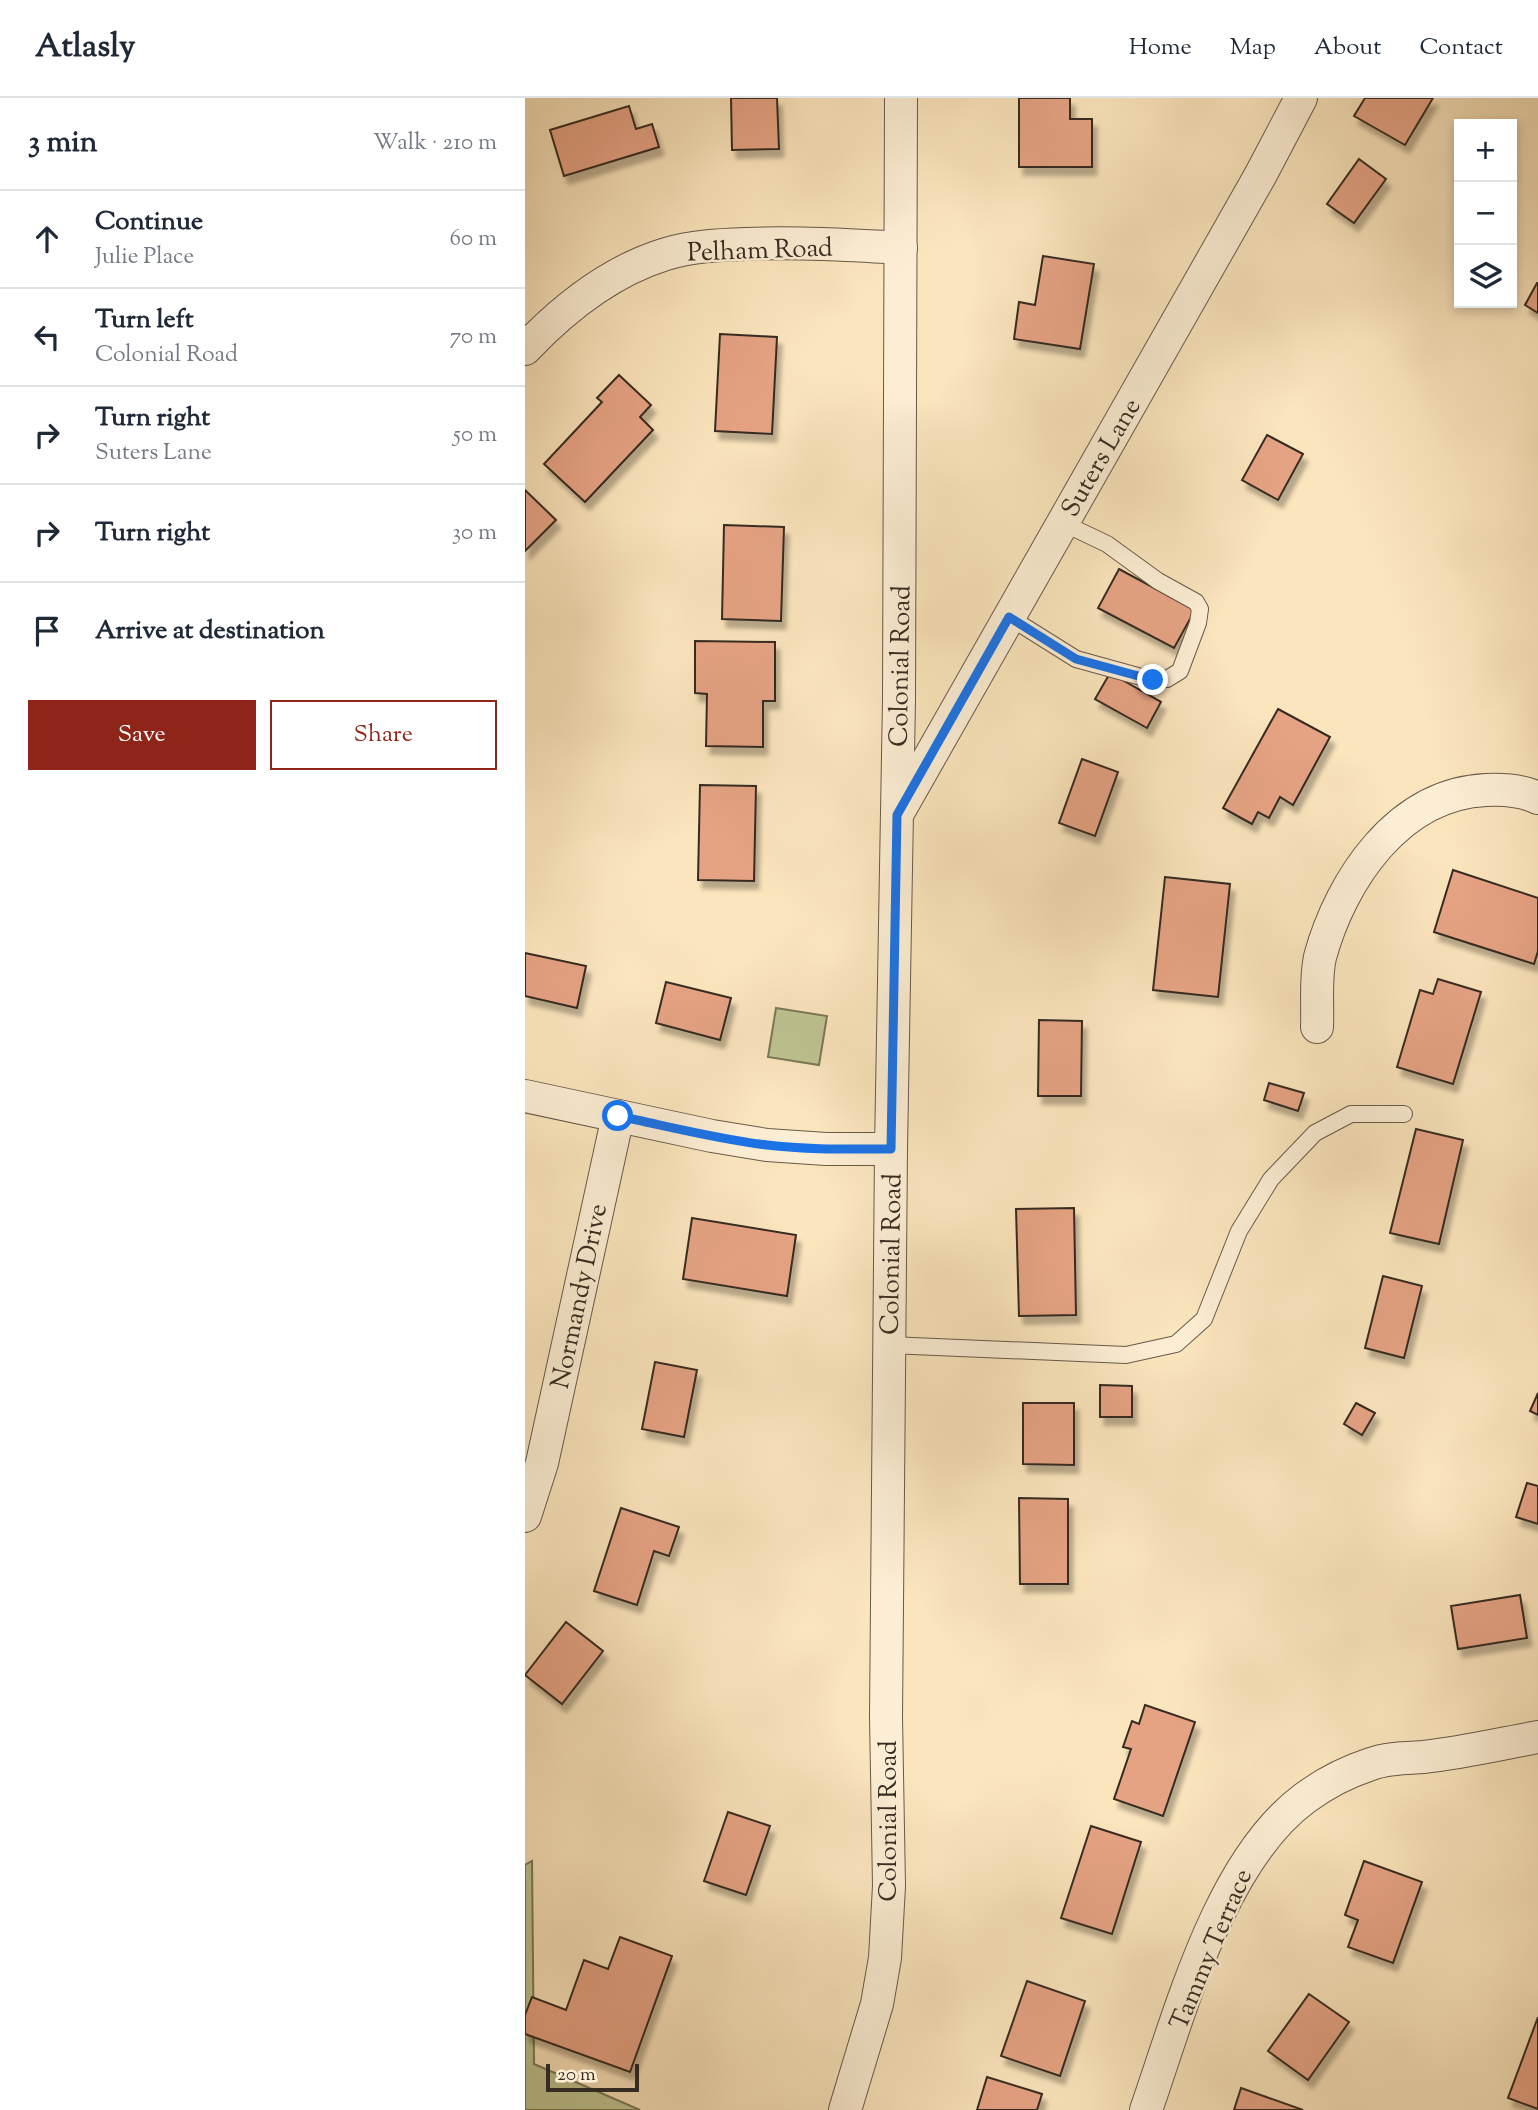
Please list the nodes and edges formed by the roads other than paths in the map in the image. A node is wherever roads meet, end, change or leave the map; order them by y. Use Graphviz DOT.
graph roads {
  1 [pos="901,98"];
  2 [pos="1301,98"];
  3 [pos="901,248"];
  4 [pos="525,349"];
  5 [pos="1063,523"];
  6 [pos="1009,617"];
  7 [pos="1538,798"];
  8 [pos="897,815"];
  9 [pos="1317,1027"];
  10 [pos="525,1096"];
  11 [pos="1405,1114"];
  12 [pos="618,1116"];
  13 [pos="891,1149"];
  14 [pos="890,1345"];
  15 [pos="525,1516"];
  16 [pos="1538,1737"];
  17 [pos="845,2110"];
  18 [pos="1146,2110"];
  1 -- 3 [label="street, Colonial Road"];
  2 -- 5 [label="street, Suters Lane"];
  3 -- 4 [label="street, Pelham Road"];
  3 -- 8 [label="street, Colonial Road"];
  5 -- 6 [label="street, Suters Lane"];
  5 -- 6 [label="lane"];
  6 -- 8 [label="street, Suters Lane"];
  7 -- 9 [label="street"];
  8 -- 13 [label="street, Colonial Road"];
  10 -- 12 [label="street"];
  11 -- 14 [label="lane"];
  12 -- 13 [label="street"];
  12 -- 15 [label="street, Normandy Drive"];
  13 -- 14 [label="street, Colonial Road"];
  14 -- 17 [label="street, Colonial Road"];
  16 -- 18 [label="street, Tammy Terrace"];
}
